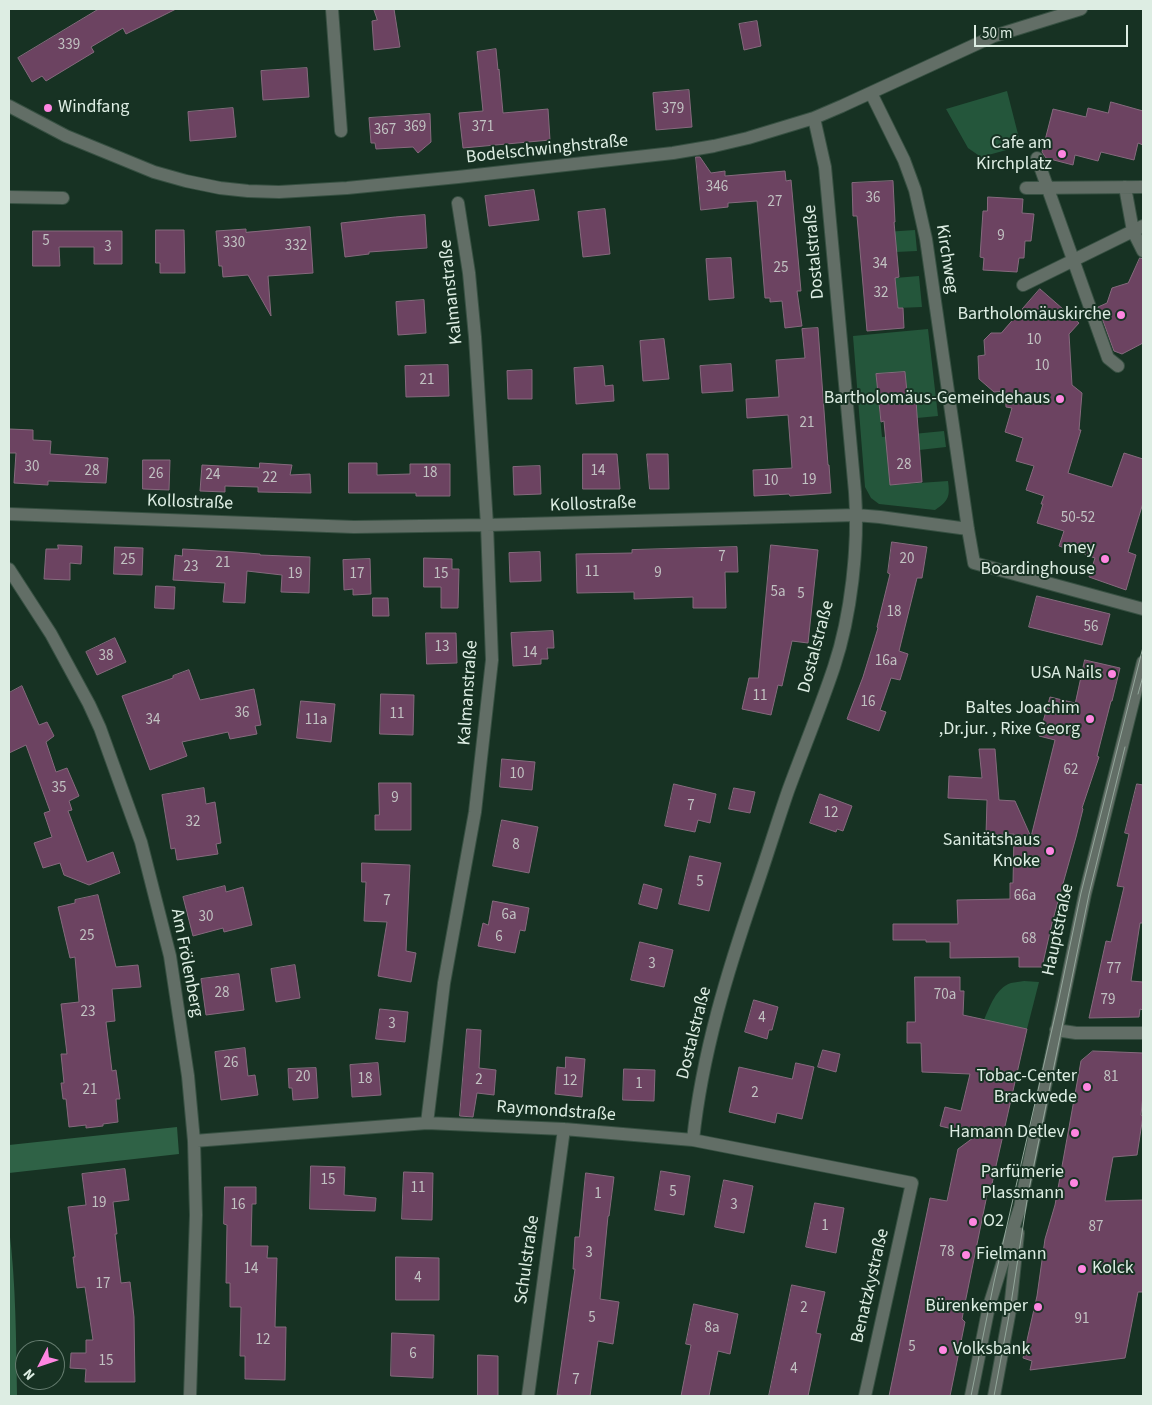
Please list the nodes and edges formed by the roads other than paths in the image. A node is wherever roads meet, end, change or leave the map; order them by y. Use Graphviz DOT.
graph roads {
  1 [pos="332,9"];
  2 [pos="1081,9"];
  3 [pos="871,94"];
  4 [pos="9,106"];
  5 [pos="814,118"];
  6 [pos="341,131"];
  7 [pos="1037,158"];
  8 [pos="1125,187"];
  9 [pos="1143,187"];
  10 [pos="1026,188"];
  11 [pos="1047,188"];
  12 [pos="9,197"];
  13 [pos="63,198"];
  14 [pos="458,203"];
  15 [pos="1138,228"];
  16 [pos="1143,251"];
  17 [pos="1074,261"];
  18 [pos="1023,285"];
  19 [pos="1118,366"];
  20 [pos="9,514"];
  21 [pos="856,515"];
  22 [pos="487,526"];
  23 [pos="968,528"];
  24 [pos="9,570"];
  25 [pos="1143,609"];
  26 [pos="1143,662"];
  27 [pos="1056,1030"];
  28 [pos="1143,1033"];
  29 [pos="427,1123"];
  30 [pos="564,1129"];
  31 [pos="194,1140"];
  32 [pos="693,1140"];
  33 [pos="912,1183"];
  34 [pos="1020,1207"];
  35 [pos="190,1396"];
  36 [pos="528,1396"];
  37 [pos="865,1396"];
  38 [pos="971,1396"];
  39 [pos="994,1396"];
  1 -- 6 [label="street"];
  2 -- 3 [label="street, Bodelschwinghstraße"];
  3 -- 5 [label="street, Bodelschwinghstraße"];
  3 -- 23 [label="street, Kirchweg"];
  4 -- 5 [label="street, Bodelschwinghstraße"];
  5 -- 21 [label="street, Dostalstraße"];
  7 -- 11 [label="street"];
  8 -- 9 [label="street"];
  8 -- 11 [label="street"];
  8 -- 15 [label="street"];
  10 -- 11 [label="street"];
  11 -- 17 [label="street"];
  12 -- 13 [label="street"];
  14 -- 22 [label="street, Kalmanstraße"];
  15 -- 16 [label="street"];
  15 -- 17 [label="street"];
  17 -- 18 [label="street"];
  17 -- 19 [label="street"];
  20 -- 22 [label="street, Kollostraße"];
  21 -- 22 [label="street, Kollostraße"];
  21 -- 23 [label="street, Kollostraße"];
  21 -- 32 [label="street, Dostalstraße"];
  22 -- 29 [label="street, Kalmanstraße"];
  23 -- 25 [label="street"];
  24 -- 31 [label="street, Am Frölenberg"];
  26 -- 27 [label="street, Hauptstraße"];
  27 -- 28 [label="street"];
  27 -- 34 [label="street, Hauptstraße"];
  29 -- 30 [label="street, Raymondstraße"];
  29 -- 31 [label="street, Raymondstraße"];
  30 -- 32 [label="street, Raymondstraße"];
  30 -- 36 [label="street, Schulstraße"];
  31 -- 35 [label="street, Am Frölenberg"];
  32 -- 33 [label="street, Raymondstraße"];
  33 -- 37 [label="street, Benatzkystraße"];
  34 -- 38 [label="street, Hauptstraße"];
  34 -- 39 [label="street, Hauptstraße"];
}
